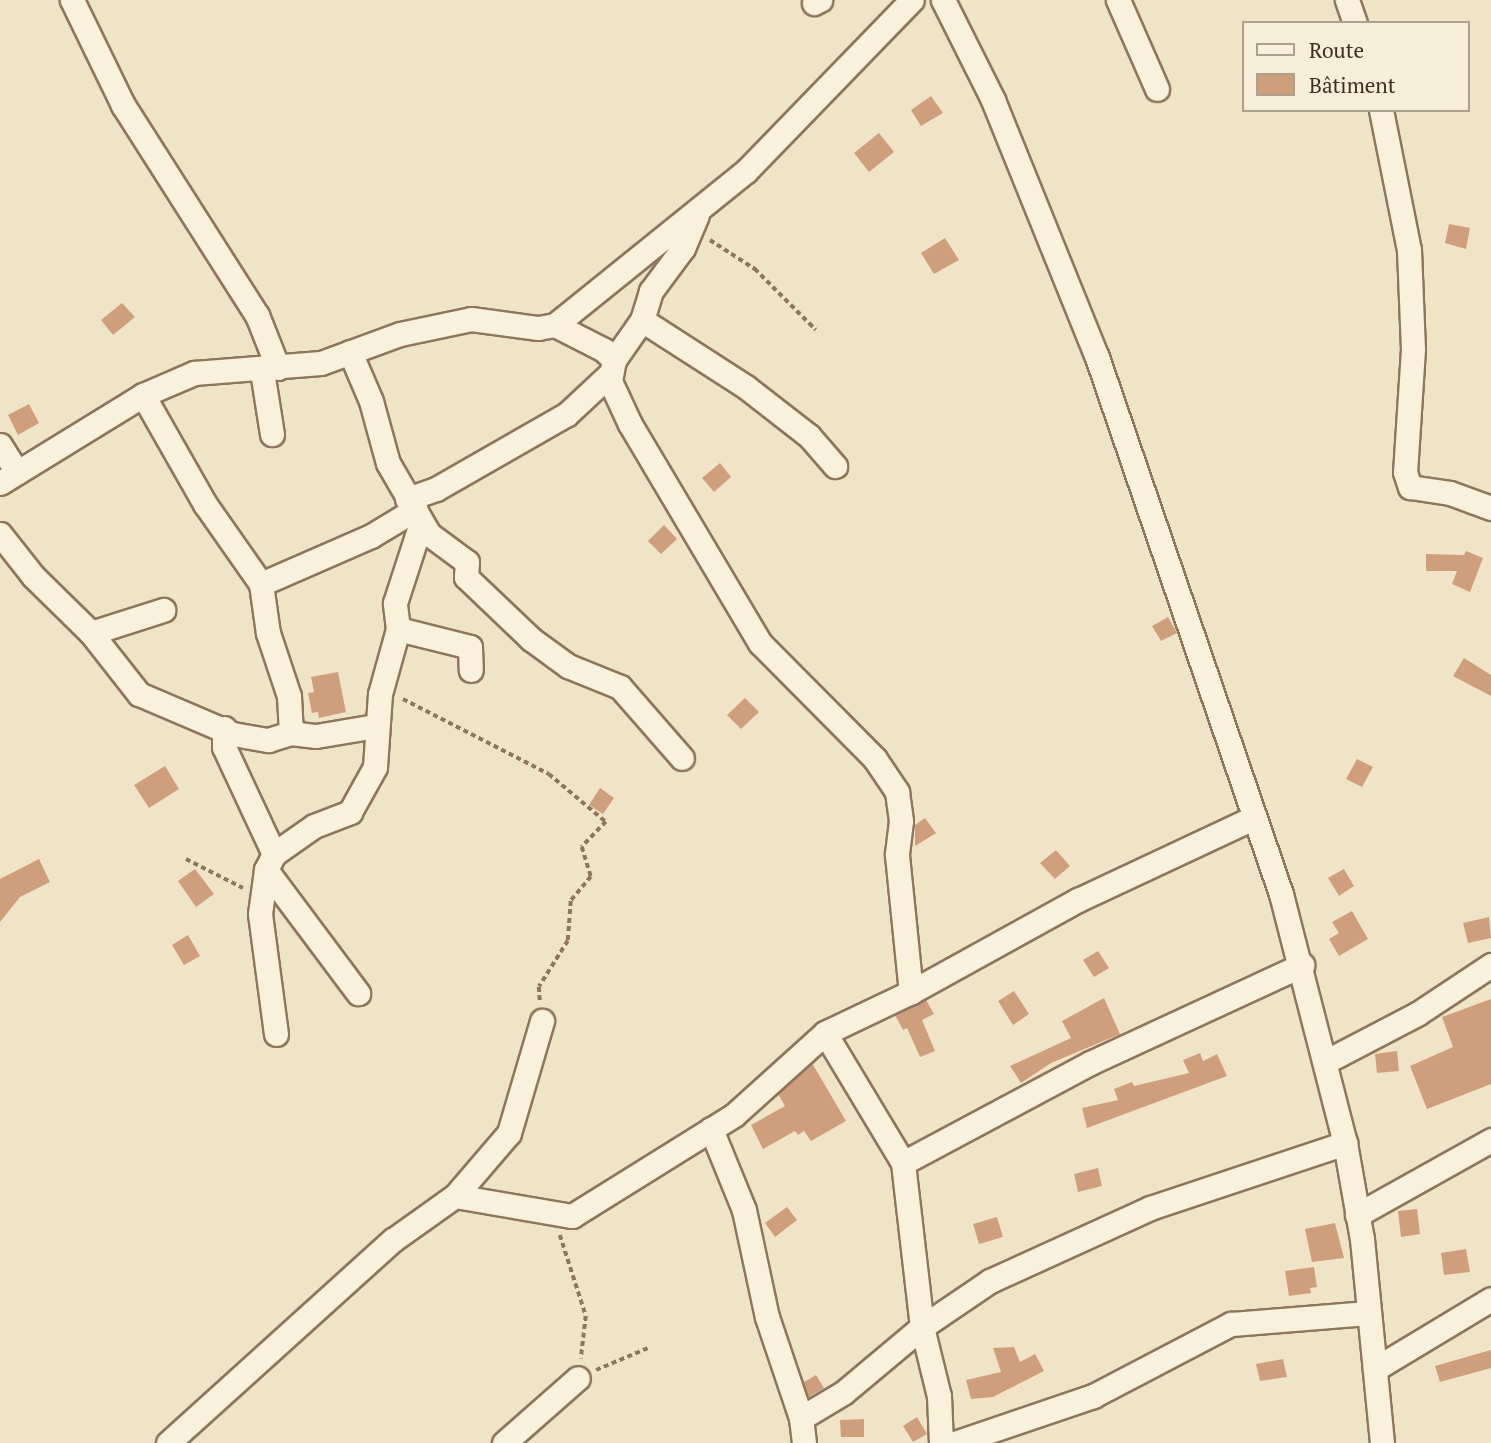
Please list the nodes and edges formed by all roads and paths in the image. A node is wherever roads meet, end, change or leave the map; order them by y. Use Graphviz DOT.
graph roads {
  1 [pos="72,0"];
  2 [pos="912,0"];
  3 [pos="943,0"];
  4 [pos="1118,0"];
  5 [pos="1347,0"];
  6 [pos="1354,21"];
  7 [pos="1157,89"];
  8 [pos="1381,112"];
  9 [pos="699,209"];
  10 [pos="642,320"];
  11 [pos="555,325"];
  12 [pos="816,330"];
  13 [pos="350,352"];
  14 [pos="612,366"];
  15 [pos="270,369"];
  16 [pos="144,395"];
  17 [pos="272,434"];
  18 [pos="0,444"];
  19 [pos="835,466"];
  20 [pos="8,478"];
  21 [pos="1491,508"];
  22 [pos="415,510"];
  23 [pos="0,534"];
  24 [pos="261,584"];
  25 [pos="163,610"];
  26 [pos="398,629"];
  27 [pos="91,633"];
  28 [pos="471,670"];
  29 [pos="380,694"];
  30 [pos="376,726"];
  31 [pos="223,728"];
  32 [pos="291,733"];
  33 [pos="682,758"];
  34 [pos="1254,818"];
  35 [pos="186,859"];
  36 [pos="270,862"];
  37 [pos="264,897"];
  38 [pos="1302,965"];
  39 [pos="1491,965"];
  40 [pos="911,992"];
  41 [pos="358,993"];
  42 [pos="542,1021"];
  43 [pos="825,1033"];
  44 [pos="276,1034"];
  45 [pos="1327,1061"];
  46 [pos="711,1129"];
  47 [pos="1491,1140"];
  48 [pos="1345,1143"];
  49 [pos="903,1163"];
  50 [pos="455,1196"];
  51 [pos="552,1213"];
  52 [pos="1357,1215"];
  53 [pos="1491,1299"];
  54 [pos="1369,1313"];
  55 [pos="922,1327"];
  56 [pos="648,1348"];
  57 [pos="1376,1369"];
  58 [pos="578,1378"];
  59 [pos="801,1418"];
  60 [pos="168,1443"];
  61 [pos="504,1443"];
  62 [pos="804,1443"];
  63 [pos="941,1443"];
  64 [pos="955,1443"];
  65 [pos="1382,1443"];
  1 -- 15 [label="street"];
  2 -- 9 [label="street"];
  3 -- 34 [label="street"];
  4 -- 7 [label="street"];
  5 -- 6 [label="street"];
  8 -- 21 [label="street"];
  9 -- 10 [label="street"];
  9 -- 11 [label="street"];
  9 -- 12 [label="path"];
  10 -- 14 [label="street"];
  10 -- 19 [label="street"];
  11 -- 13 [label="street"];
  11 -- 14 [label="street"];
  13 -- 15 [label="street"];
  13 -- 22 [label="street"];
  14 -- 22 [label="street"];
  14 -- 40 [label="street"];
  15 -- 16 [label="street"];
  15 -- 17 [label="street"];
  16 -- 20 [label="street"];
  16 -- 24 [label="street"];
  18 -- 20 [label="street"];
  22 -- 24 [label="street"];
  22 -- 26 [label="street"];
  22 -- 33 [label="street"];
  23 -- 27 [label="street"];
  24 -- 32 [label="street"];
  25 -- 27 [label="street"];
  26 -- 28 [label="street"];
  26 -- 29 [label="street"];
  27 -- 31 [label="street"];
  29 -- 30 [label="street"];
  29 -- 42 [label="path"];
  30 -- 32 [label="street"];
  30 -- 36 [label="street"];
  31 -- 32 [label="street"];
  31 -- 36 [label="street"];
  34 -- 38 [label="street"];
  34 -- 40 [label="street"];
  35 -- 37 [label="path"];
  36 -- 37 [label="street"];
  36 -- 41 [label="street"];
  37 -- 44 [label="street"];
  38 -- 45 [label="street"];
  38 -- 49 [label="street"];
  39 -- 45 [label="street"];
  40 -- 43 [label="street"];
  42 -- 50 [label="street"];
  43 -- 46 [label="street"];
  43 -- 49 [label="street"];
  45 -- 48 [label="street"];
  46 -- 51 [label="street"];
  46 -- 59 [label="street"];
  47 -- 52 [label="street"];
  48 -- 52 [label="street"];
  48 -- 55 [label="street"];
  49 -- 55 [label="street"];
  50 -- 51 [label="street"];
  50 -- 60 [label="street"];
  51 -- 58 [label="path"];
  52 -- 54 [label="street"];
  53 -- 57 [label="street"];
  54 -- 57 [label="street"];
  54 -- 64 [label="street"];
  55 -- 59 [label="street"];
  55 -- 63 [label="street"];
  56 -- 58 [label="path"];
  57 -- 65 [label="street"];
  58 -- 61 [label="street"];
  59 -- 62 [label="street"];
}
